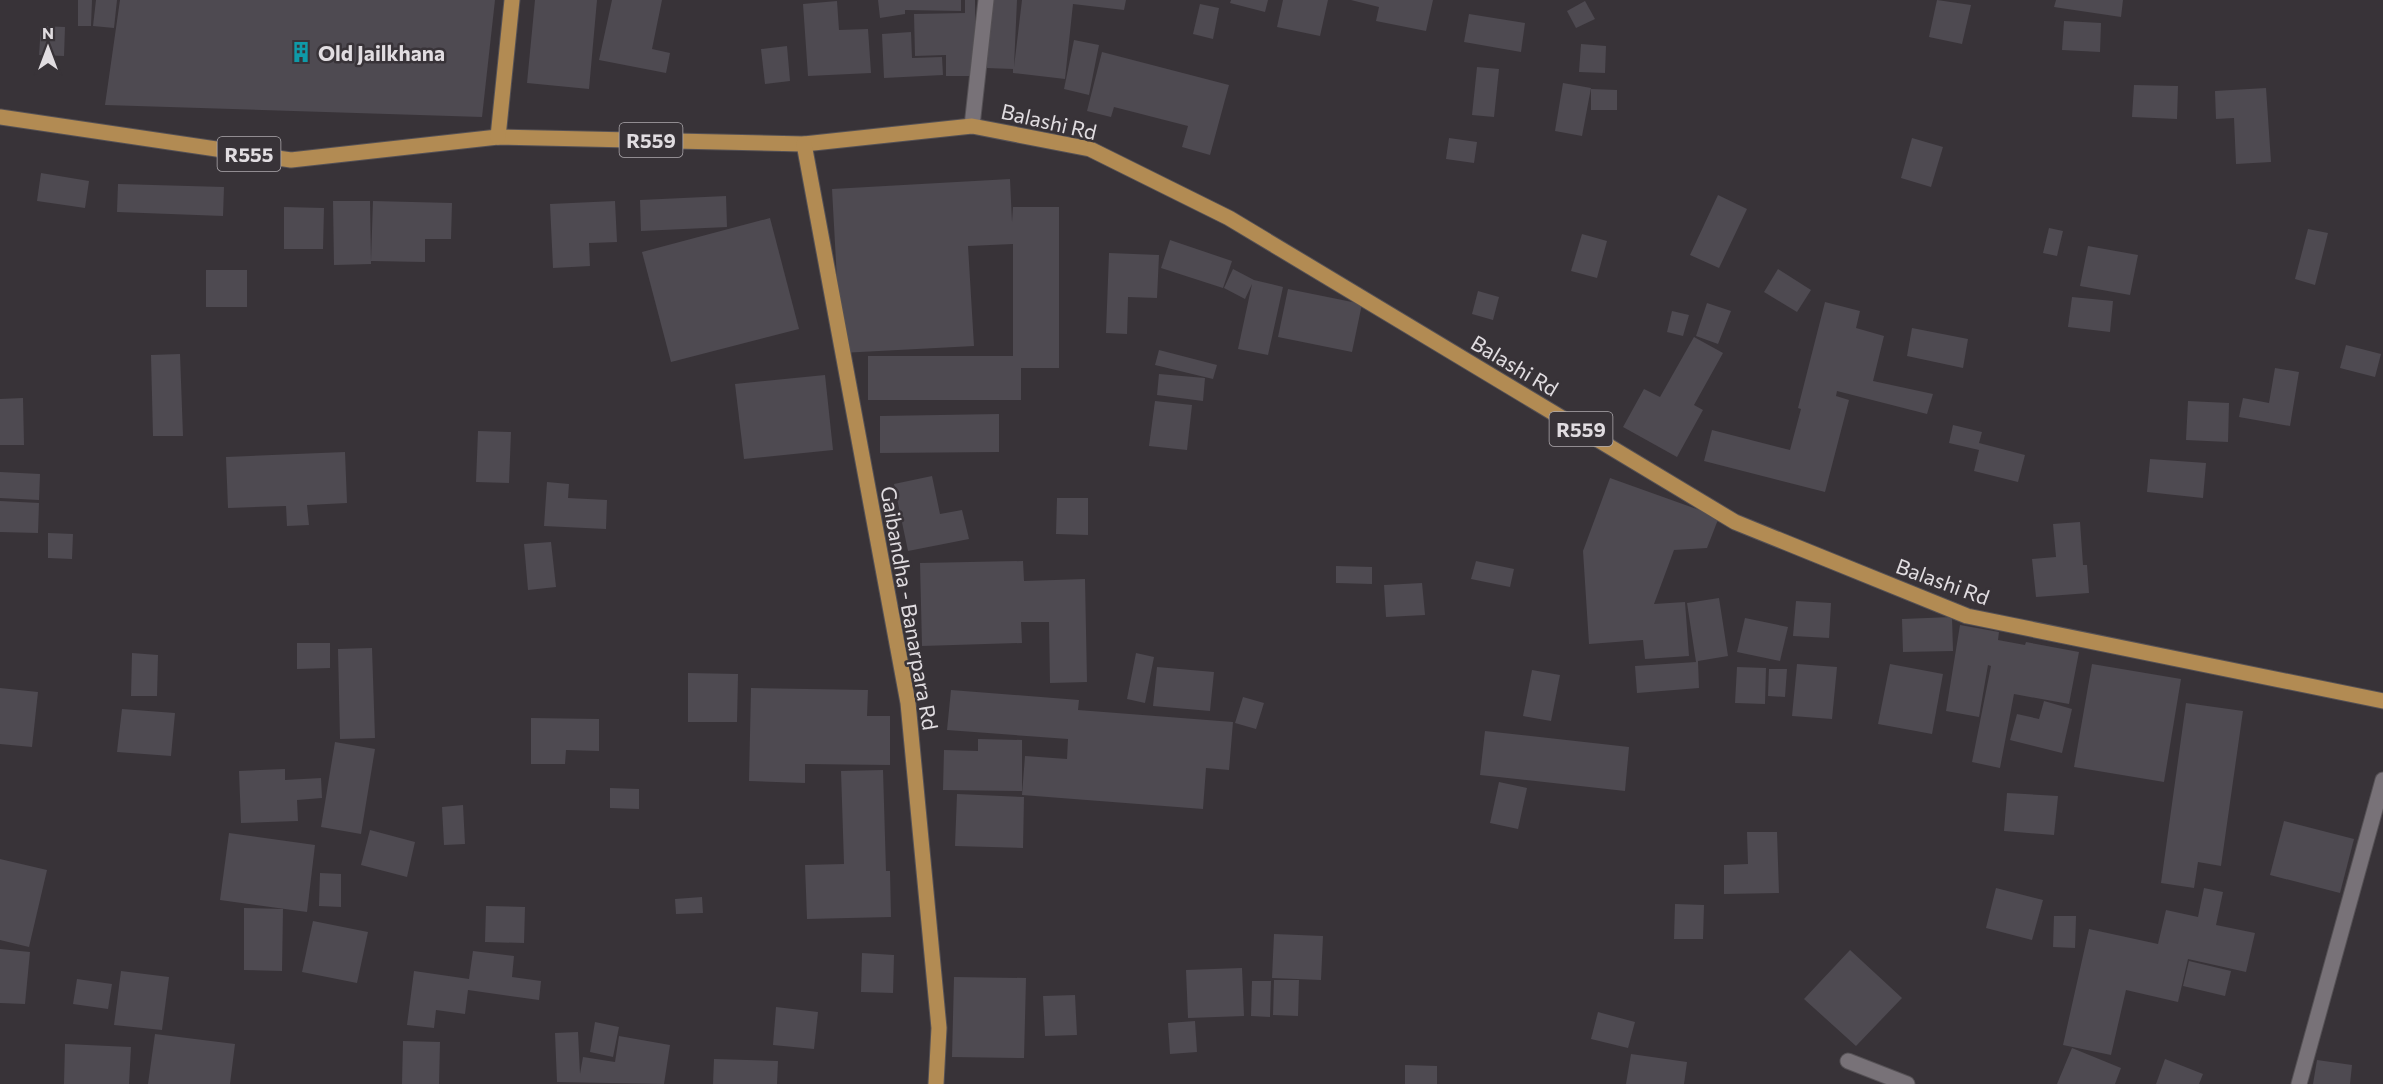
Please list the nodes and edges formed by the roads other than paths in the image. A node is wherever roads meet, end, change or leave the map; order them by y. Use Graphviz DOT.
graph roads {
  1 [pos="512,0"];
  2 [pos="986,0"];
  3 [pos="0,117"];
  4 [pos="972,126"];
  5 [pos="498,137"];
  6 [pos="804,144"];
  7 [pos="2383,701"];
  8 [pos="2383,780"];
  9 [pos="1848,1061"];
  10 [pos="936,1084"];
  11 [pos="1907,1084"];
  12 [pos="2299,1084"];
  1 -- 5 [label="main road"];
  2 -- 4 [label="street"];
  3 -- 5 [label="main road, R555"];
  4 -- 6 [label="main road, Balashi Rd / R559"];
  4 -- 7 [label="main road, Balashi Rd / R559"];
  5 -- 6 [label="main road, R559"];
  6 -- 10 [label="main road, Gaibandha - Banarpara Rd"];
  8 -- 12 [label="street"];
  9 -- 11 [label="street"];
}
